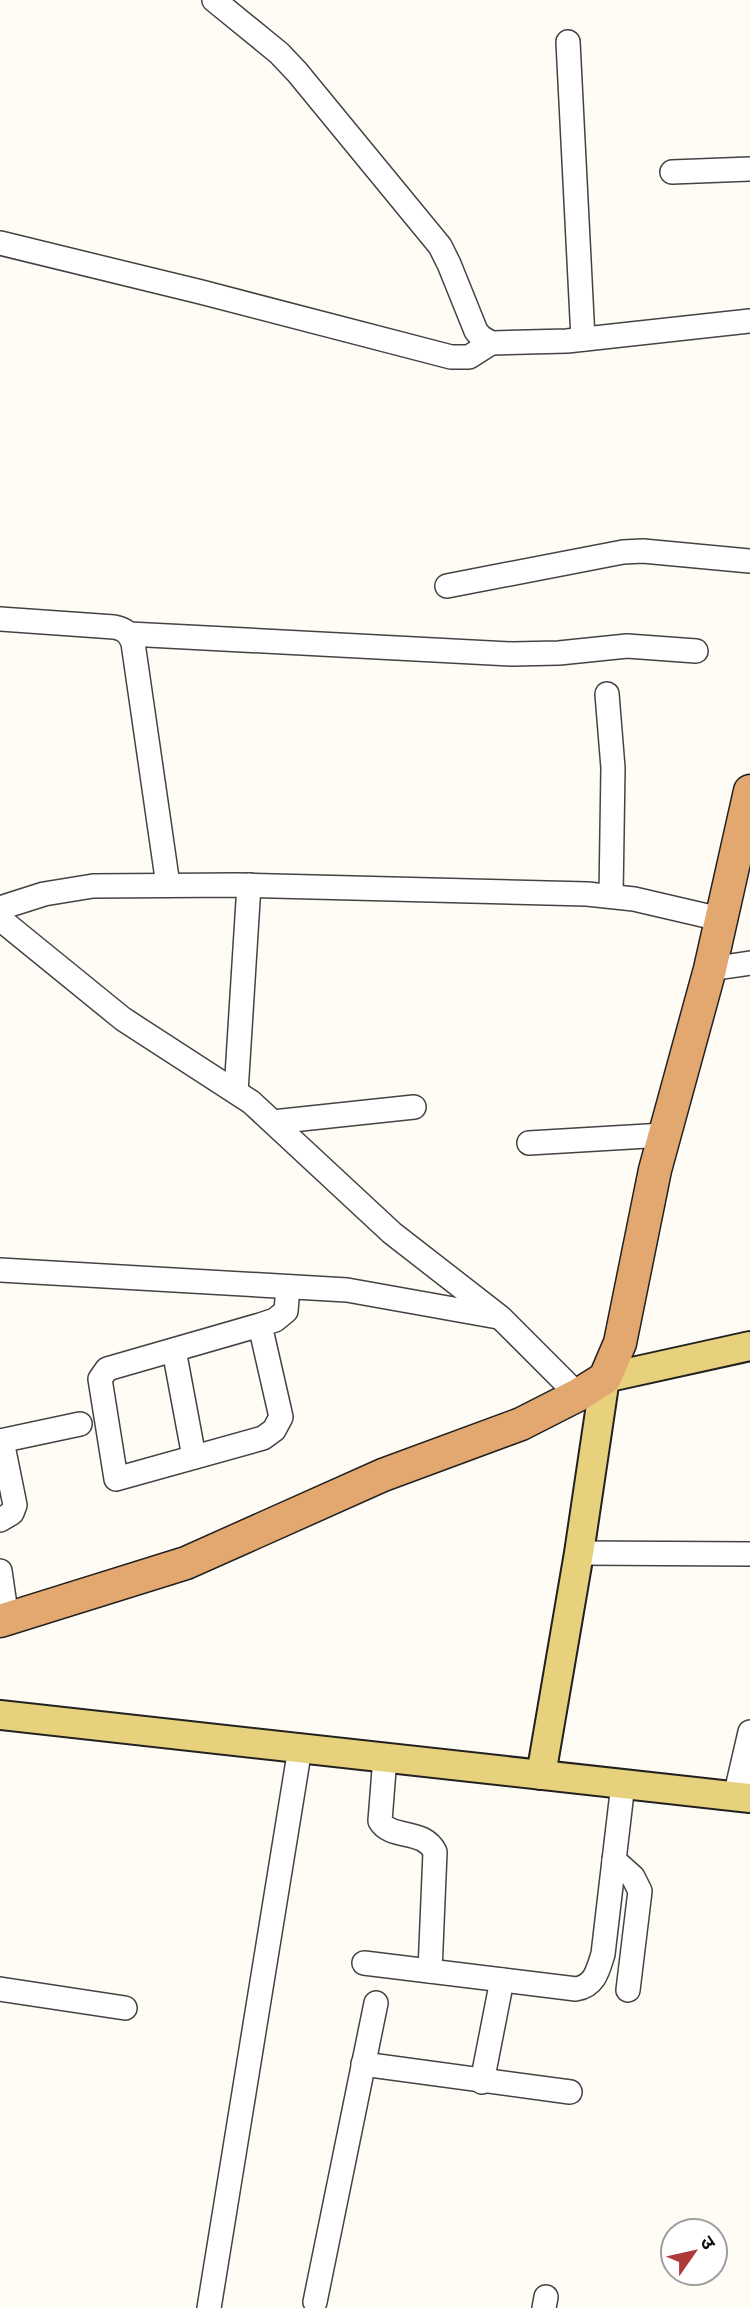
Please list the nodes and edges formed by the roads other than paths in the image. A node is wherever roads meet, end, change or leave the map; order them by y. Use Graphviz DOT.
graph roads {
  1 [pos="214,0"];
  2 [pos="568,42"];
  3 [pos="750,169"];
  4 [pos="672,172"];
  5 [pos="0,243"];
  6 [pos="750,321"];
  7 [pos="583,339"];
  8 [pos="491,343"];
  9 [pos="750,561"];
  10 [pos="447,586"];
  11 [pos="0,619"];
  12 [pos="129,634"];
  13 [pos="695,651"];
  14 [pos="607,695"];
  15 [pos="750,791"];
  16 [pos="168,885"];
  17 [pos="249,885"];
  18 [pos="611,896"];
  19 [pos="0,908"];
  20 [pos="0,919"];
  21 [pos="720,919"];
  22 [pos="750,962"];
  23 [pos="709,969"];
  24 [pos="236,1092"];
  25 [pos="414,1107"];
  26 [pos="272,1122"];
  27 [pos="664,1135"];
  28 [pos="528,1143"];
  29 [pos="0,1270"];
  30 [pos="288,1287"];
  31 [pos="500,1317"];
  32 [pos="260,1325"];
  33 [pos="750,1346"];
  34 [pos="174,1350"];
  35 [pos="605,1378"];
  36 [pos="578,1395"];
  37 [pos="80,1424"];
  38 [pos="1,1441"];
  39 [pos="194,1457"];
  40 [pos="0,1520"];
  41 [pos="579,1553"];
  42 [pos="750,1554"];
  43 [pos="0,1571"];
  44 [pos="4,1620"];
  45 [pos="0,1715"];
  46 [pos="750,1732"];
  47 [pos="300,1748"];
  48 [pos="385,1757"];
  49 [pos="541,1775"];
  50 [pos="623,1784"];
  51 [pos="742,1797"];
  52 [pos="614,1860"];
  53 [pos="364,1963"];
  54 [pos="430,1971"];
  55 [pos="502,1980"];
  56 [pos="0,1989"];
  57 [pos="628,1990"];
  58 [pos="376,2003"];
  59 [pos="125,2008"];
  60 [pos="363,2064"];
  61 [pos="482,2082"];
  62 [pos="570,2092"];
  63 [pos="315,2302"];
  64 [pos="209,2308"];
  1 -- 8 [label="street"];
  2 -- 7 [label="street"];
  3 -- 4 [label="street"];
  5 -- 8 [label="street"];
  6 -- 7 [label="street"];
  7 -- 8 [label="street"];
  9 -- 10 [label="street"];
  11 -- 12 [label="street"];
  12 -- 13 [label="street"];
  12 -- 16 [label="street"];
  14 -- 18 [label="street"];
  15 -- 21 [label="highway"];
  16 -- 17 [label="street"];
  16 -- 19 [label="street"];
  17 -- 18 [label="street"];
  17 -- 24 [label="street"];
  18 -- 21 [label="street"];
  20 -- 24 [label="street"];
  21 -- 23 [label="highway"];
  22 -- 23 [label="street"];
  23 -- 27 [label="highway"];
  24 -- 26 [label="street"];
  25 -- 26 [label="street"];
  26 -- 31 [label="street"];
  27 -- 28 [label="street"];
  27 -- 35 [label="highway"];
  29 -- 30 [label="street"];
  30 -- 31 [label="street"];
  30 -- 32 [label="street"];
  31 -- 36 [label="street"];
  32 -- 34 [label="street"];
  32 -- 39 [label="street"];
  33 -- 35 [label="main road"];
  34 -- 39 [label="street"];
  34 -- 39 [label="street"];
  35 -- 36 [label="highway"];
  35 -- 41 [label="main road"];
  36 -- 44 [label="highway"];
  37 -- 38 [label="street"];
  38 -- 40 [label="street"];
  41 -- 42 [label="street"];
  41 -- 49 [label="main road"];
  43 -- 44 [label="street"];
  45 -- 47 [label="main road"];
  46 -- 51 [label="street"];
  47 -- 48 [label="main road"];
  47 -- 64 [label="street"];
  48 -- 49 [label="main road"];
  48 -- 54 [label="street"];
  49 -- 50 [label="main road"];
  50 -- 51 [label="main road"];
  50 -- 52 [label="street"];
  52 -- 55 [label="street"];
  52 -- 57 [label="street"];
  53 -- 54 [label="street"];
  54 -- 55 [label="street"];
  55 -- 61 [label="street"];
  56 -- 59 [label="street"];
  58 -- 60 [label="street"];
  60 -- 61 [label="street"];
  60 -- 63 [label="street"];
  61 -- 62 [label="street"];
}
